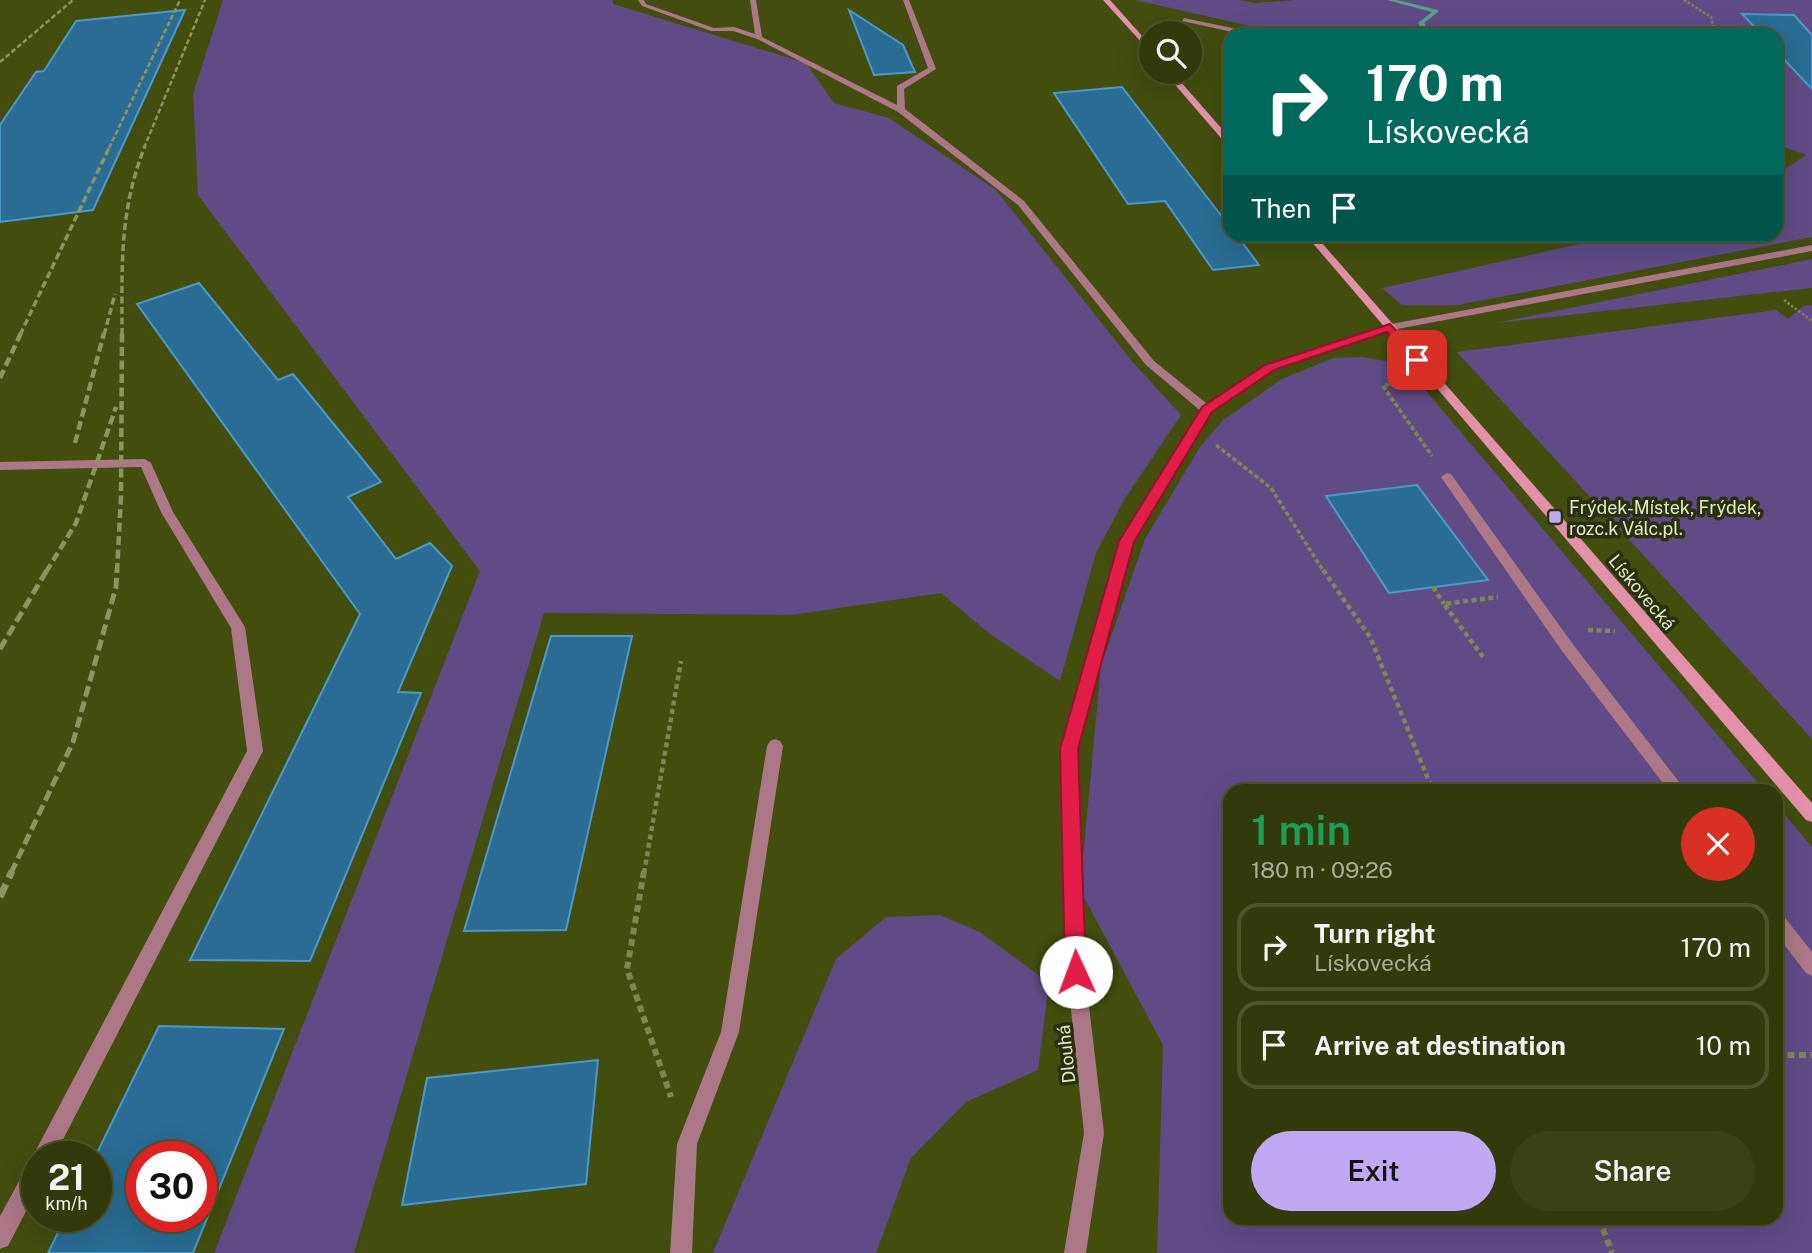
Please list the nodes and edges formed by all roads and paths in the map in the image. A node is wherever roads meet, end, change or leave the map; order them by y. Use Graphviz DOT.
graph roads {
  1 [pos="641,0"];
  2 [pos="753,0"];
  3 [pos="905,0"];
  4 [pos="1106,0"];
  5 [pos="1685,0"];
  6 [pos="1184,20"];
  7 [pos="1223,28"];
  8 [pos="1713,28"];
  9 [pos="1139,37"];
  10 [pos="759,38"];
  11 [pos="1178,84"];
  12 [pos="901,110"];
  13 [pos="1223,135"];
  14 [pos="1316,242"];
  15 [pos="1812,248"];
  16 [pos="1784,300"];
  17 [pos="1812,321"];
  18 [pos="1390,327"];
  19 [pos="1427,373"];
  20 [pos="1207,410"];
  21 [pos="1195,429"];
  22 [pos="0,466"];
  23 [pos="1447,477"];
  24 [pos="1433,587"];
  25 [pos="1530,594"];
  26 [pos="1444,604"];
  27 [pos="1554,628"];
  28 [pos="1654,633"];
  29 [pos="1483,657"];
  30 [pos="681,661"];
  31 [pos="775,746"];
  32 [pos="1430,784"];
  33 [pos="1673,784"];
  34 [pos="1812,815"];
  35 [pos="1783,929"];
  36 [pos="1812,967"];
  37 [pos="1783,1055"];
  38 [pos="1812,1055"];
  39 [pos="51,1141"];
  40 [pos="687,1144"];
  41 [pos="21,1198"];
  42 [pos="1602,1225"];
  43 [pos="0,1238"];
  44 [pos="681,1253"];
  45 [pos="1075,1253"];
  46 [pos="1612,1253"];
  1 -- 10 [label="street"];
  2 -- 10 [label="street"];
  3 -- 12 [label="street"];
  4 -- 9 [label="main road"];
  5 -- 8 [label="path"];
  6 -- 7 [label="street"];
  10 -- 12 [label="street"];
  11 -- 13 [label="main road"];
  12 -- 20 [label="street"];
  14 -- 18 [label="main road, Lískovecká"];
  15 -- 18 [label="street, Dlouhá"];
  16 -- 17 [label="path"];
  18 -- 19 [label="main road, Lískovecká"];
  18 -- 20 [label="street, Dlouhá"];
  19 -- 23 [label="path"];
  19 -- 28 [label="main road, Lískovecká"];
  20 -- 21 [label="street, Dlouhá"];
  21 -- 32 [label="path"];
  21 -- 45 [label="street, Dlouhá"];
  22 -- 39 [label="street"];
  23 -- 25 [label="street"];
  24 -- 26 [label="path"];
  25 -- 26 [label="path"];
  25 -- 27 [label="street"];
  26 -- 29 [label="path"];
  27 -- 28 [label="path"];
  27 -- 33 [label="street"];
  28 -- 34 [label="main road, Lískovecká"];
  30 -- 40 [label="path"];
  31 -- 40 [label="street"];
  35 -- 36 [label="street"];
  37 -- 38 [label="path"];
  40 -- 44 [label="street"];
  41 -- 43 [label="street"];
  42 -- 46 [label="path"];
}
